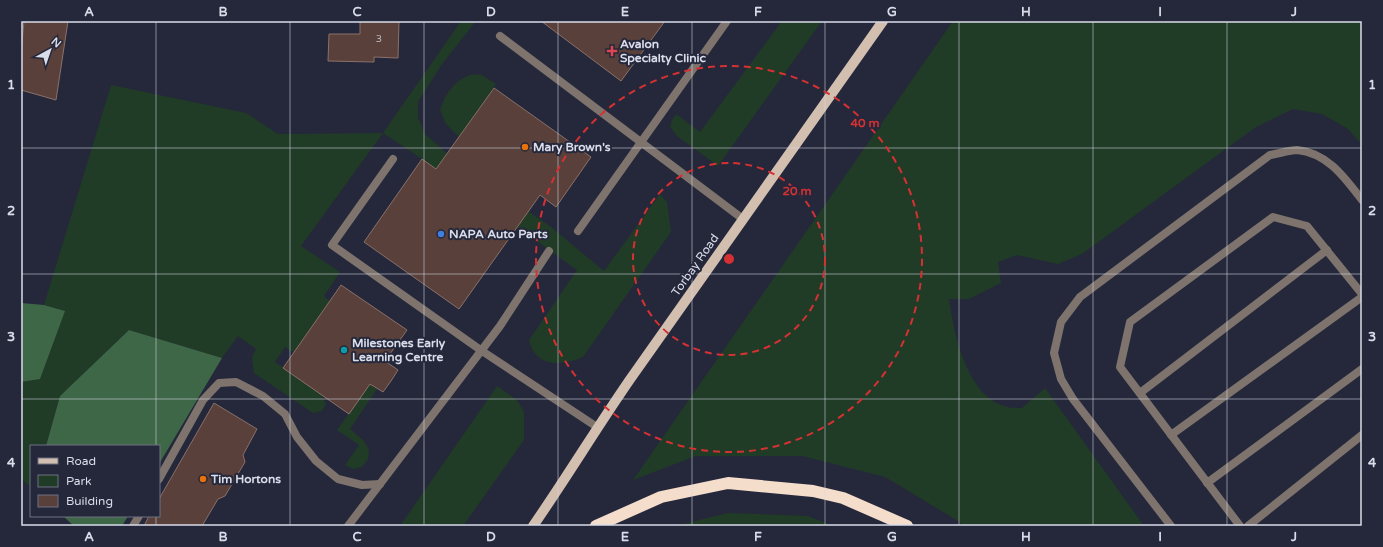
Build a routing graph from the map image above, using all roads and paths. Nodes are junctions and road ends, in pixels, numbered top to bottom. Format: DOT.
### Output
graph roads {
  1 [pos="727,21"];
  2 [pos="883,21"];
  3 [pos="500,36"];
  4 [pos="640,143"];
  5 [pos="393,159"];
  6 [pos="1362,200"];
  7 [pos="743,219"];
  8 [pos="578,231"];
  9 [pos="1327,250"];
  10 [pos="549,251"];
  11 [pos="1362,296"];
  12 [pos="482,351"];
  13 [pos="1362,369"];
  14 [pos="1140,393"];
  15 [pos="597,427"];
  16 [pos="1171,435"];
  17 [pos="1362,435"];
  18 [pos="160,477"];
  19 [pos="1207,483"];
  20 [pos="380,484"];
  21 [pos="138,517"];
  22 [pos="133,526"];
  23 [pos="348,526"];
  24 [pos="533,526"];
  25 [pos="596,526"];
  26 [pos="908,526"];
  27 [pos="1171,526"];
  28 [pos="1240,526"];
  29 [pos="1248,526"];
  1 -- 4 [label="lane"];
  2 -- 7 [label="main road, Torbay Road"];
  3 -- 4 [label="lane"];
  4 -- 7 [label="lane"];
  4 -- 8 [label="lane"];
  5 -- 12 [label="lane"];
  6 -- 27 [label="lane"];
  7 -- 15 [label="main road, Torbay Road"];
  9 -- 11 [label="lane"];
  9 -- 14 [label="lane"];
  9 -- 14 [label="lane"];
  10 -- 12 [label="lane"];
  11 -- 16 [label="lane"];
  12 -- 15 [label="lane"];
  12 -- 20 [label="lane"];
  13 -- 19 [label="lane"];
  14 -- 16 [label="lane"];
  15 -- 24 [label="main road, Torbay Road"];
  16 -- 19 [label="lane"];
  17 -- 29 [label="lane"];
  18 -- 20 [label="lane"];
  19 -- 28 [label="lane"];
  20 -- 23 [label="lane"];
  21 -- 22 [label="lane"];
  25 -- 26 [label="highway"];
}
